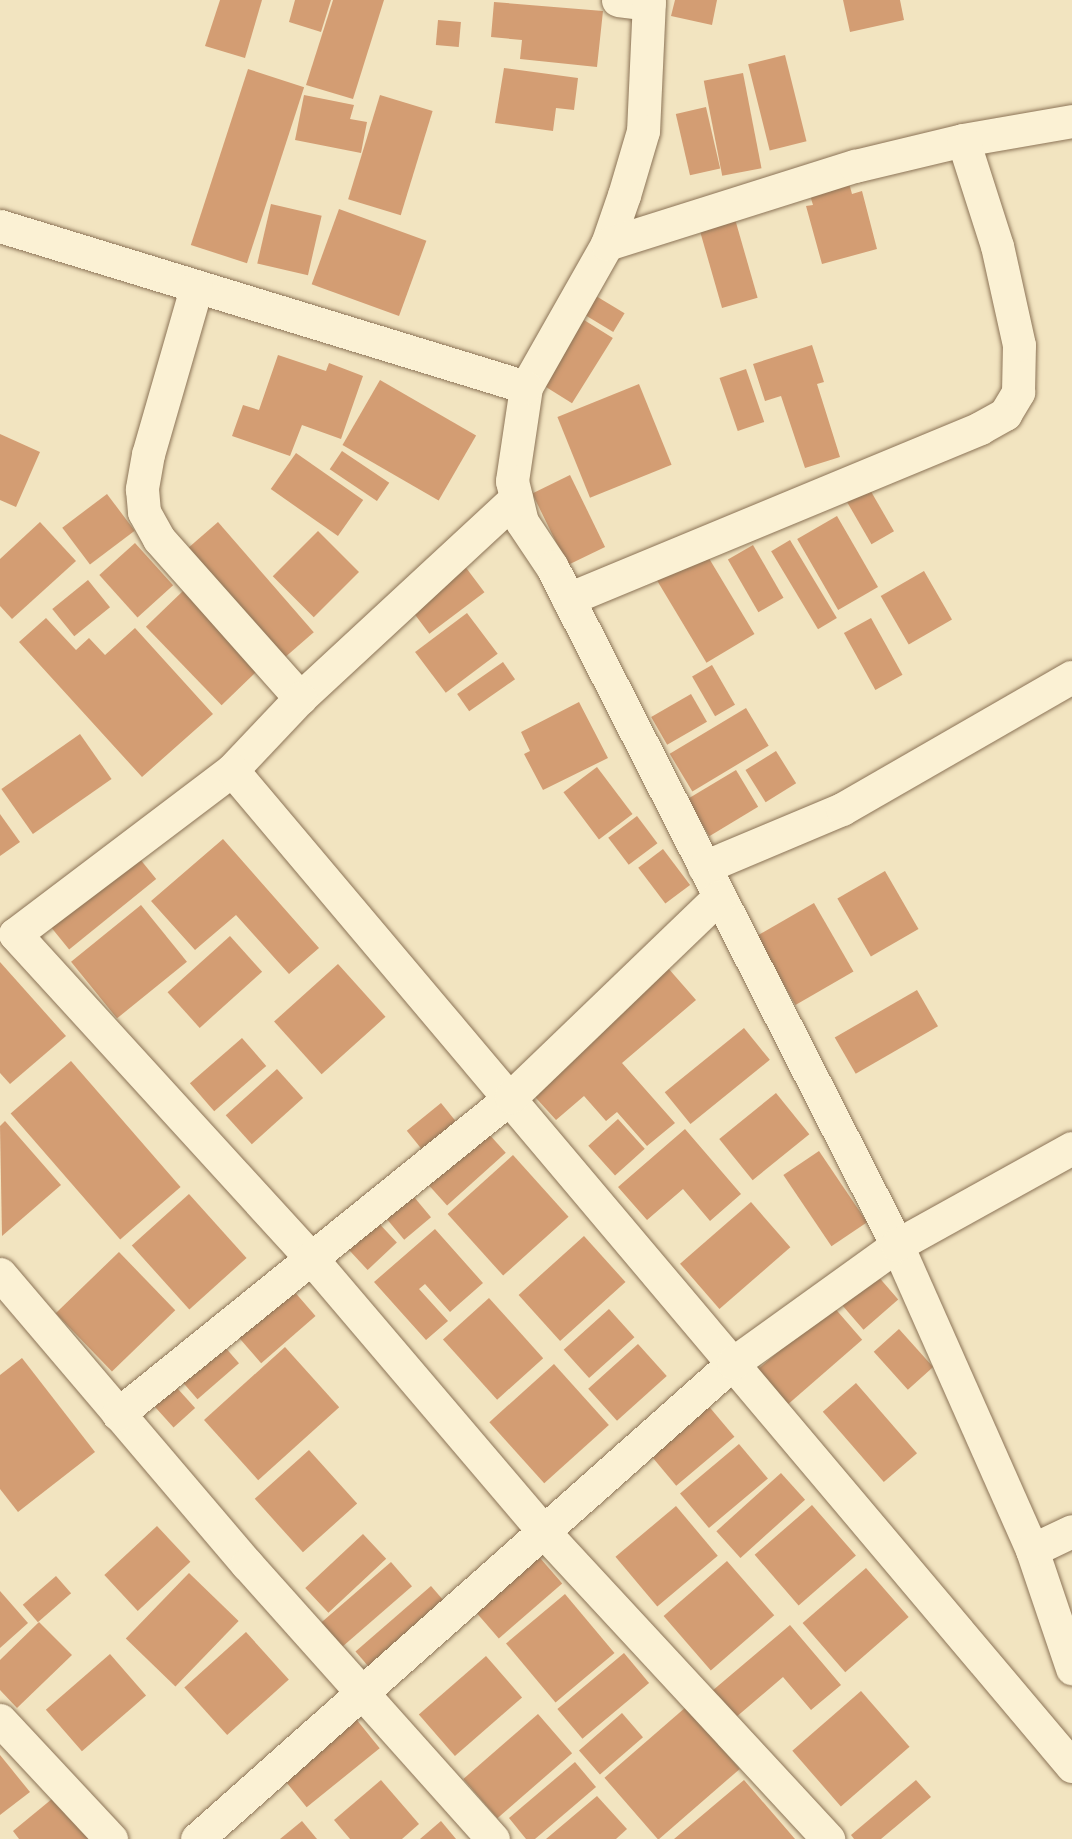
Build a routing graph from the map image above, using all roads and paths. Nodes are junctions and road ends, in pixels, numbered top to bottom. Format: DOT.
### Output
graph roads {
  1 [pos="639,1"];
  2 [pos="1072,121"];
  3 [pos="963,140"];
  4 [pos="0,226"];
  5 [pos="607,244"];
  6 [pos="196,288"];
  7 [pos="526,387"];
  8 [pos="516,498"];
  9 [pos="568,599"];
  10 [pos="1072,678"];
  11 [pos="300,698"];
  12 [pos="232,770"];
  13 [pos="704,867"];
  14 [pos="718,897"];
  15 [pos="7,923"];
  16 [pos="511,1097"];
  17 [pos="1072,1148"];
  18 [pos="897,1245"];
  19 [pos="311,1258"];
  20 [pos="0,1274"];
  21 [pos="733,1363"];
  22 [pos="118,1414"];
  23 [pos="543,1531"];
  24 [pos="1072,1531"];
  25 [pos="1032,1550"];
  26 [pos="1072,1668"];
  27 [pos="360,1690"];
  28 [pos="0,1720"];
  29 [pos="1072,1766"];
  30 [pos="111,1839"];
  31 [pos="197,1839"];
  32 [pos="493,1839"];
  33 [pos="828,1839"];
  1 -- 5 [label="street"];
  2 -- 3 [label="street"];
  3 -- 5 [label="street"];
  3 -- 9 [label="street"];
  4 -- 6 [label="street"];
  5 -- 7 [label="street"];
  6 -- 7 [label="street"];
  6 -- 11 [label="street"];
  7 -- 8 [label="street"];
  8 -- 9 [label="street"];
  8 -- 11 [label="street"];
  9 -- 13 [label="street"];
  10 -- 13 [label="street"];
  11 -- 12 [label="street"];
  12 -- 15 [label="street"];
  12 -- 16 [label="street"];
  13 -- 14 [label="street"];
  14 -- 16 [label="street"];
  14 -- 18 [label="street"];
  15 -- 19 [label="street"];
  16 -- 19 [label="street"];
  16 -- 21 [label="street"];
  17 -- 18 [label="street"];
  18 -- 21 [label="street"];
  18 -- 25 [label="street"];
  19 -- 22 [label="street"];
  19 -- 23 [label="street"];
  20 -- 22 [label="street"];
  21 -- 23 [label="street"];
  21 -- 29 [label="street"];
  22 -- 27 [label="street"];
  23 -- 27 [label="street"];
  23 -- 33 [label="street"];
  24 -- 25 [label="street"];
  25 -- 26 [label="street"];
  27 -- 31 [label="street"];
  27 -- 32 [label="street"];
  28 -- 30 [label="street"];
}
